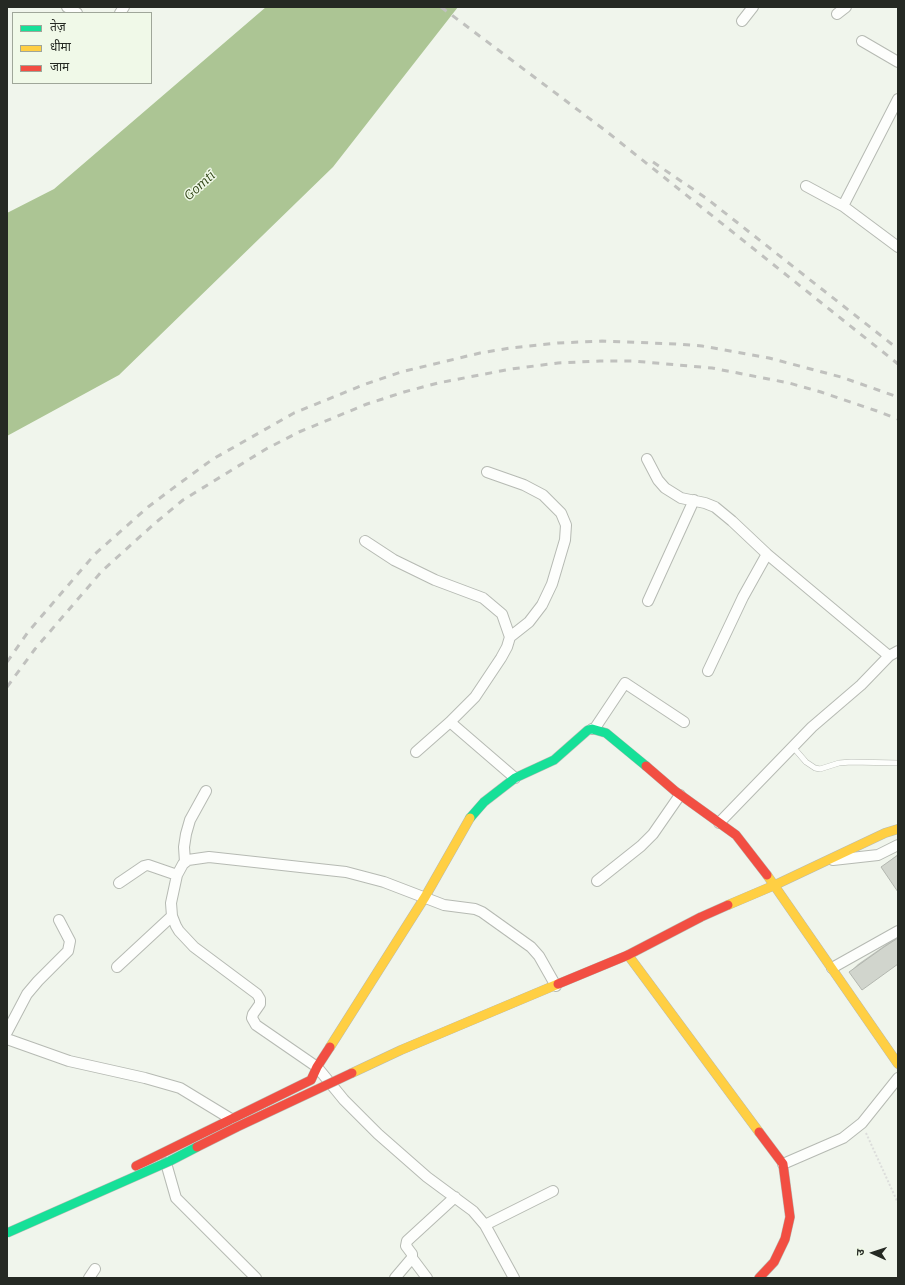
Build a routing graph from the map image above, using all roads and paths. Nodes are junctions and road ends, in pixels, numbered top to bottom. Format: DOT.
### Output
graph roads {
  1 [pos="753,7"];
  2 [pos="846,7"];
  3 [pos="838,14"];
  4 [pos="742,21"];
  5 [pos="862,41"];
  6 [pos="898,62"];
  7 [pos="898,99"];
  8 [pos="806,186"];
  9 [pos="843,206"];
  10 [pos="898,247"];
  11 [pos="647,459"];
  12 [pos="488,472"];
  13 [pos="694,500"];
  14 [pos="365,541"];
  15 [pos="767,554"];
  16 [pos="648,601"];
  17 [pos="510,637"];
  18 [pos="894,654"];
  19 [pos="708,671"];
  20 [pos="450,722"];
  21 [pos="684,722"];
  22 [pos="592,728"];
  23 [pos="793,747"];
  24 [pos="416,752"];
  25 [pos="898,763"];
  26 [pos="515,778"];
  27 [pos="206,791"];
  28 [pos="680,795"];
  29 [pos="720,823"];
  30 [pos="898,828"];
  31 [pos="898,845"];
  32 [pos="829,859"];
  33 [pos="185,862"];
  34 [pos="176,875"];
  35 [pos="597,881"];
  36 [pos="119,883"];
  37 [pos="775,885"];
  38 [pos="425,897"];
  39 [pos="172,916"];
  40 [pos="59,920"];
  41 [pos="898,931"];
  42 [pos="628,955"];
  43 [pos="117,967"];
  44 [pos="832,968"];
  45 [pos="556,986"];
  46 [pos="7,1032"];
  47 [pos="7,1039"];
  48 [pos="898,1064"];
  49 [pos="317,1067"];
  50 [pos="898,1078"];
  51 [pos="231,1120"];
  52 [pos="862,1123"];
  53 [pos="166,1163"];
  54 [pos="783,1164"];
  55 [pos="136,1166"];
  56 [pos="553,1191"];
  57 [pos="455,1197"];
  58 [pos="898,1203"];
  59 [pos="485,1225"];
  60 [pos="7,1233"];
  61 [pos="412,1258"];
  62 [pos="95,1269"];
  63 [pos="89,1278"];
  64 [pos="256,1278"];
  65 [pos="395,1278"];
  66 [pos="427,1278"];
  67 [pos="514,1278"];
  68 [pos="759,1278"];
  1 -- 4 [label="street"];
  2 -- 3 [label="street"];
  5 -- 6 [label="street"];
  7 -- 9 [label="street"];
  8 -- 9 [label="street"];
  9 -- 10 [label="street"];
  11 -- 13 [label="street"];
  12 -- 17 [label="street"];
  13 -- 15 [label="street"];
  13 -- 16 [label="street"];
  14 -- 17 [label="street"];
  15 -- 18 [label="street"];
  15 -- 19 [label="street"];
  17 -- 20 [label="street"];
  18 -- 23 [label="street"];
  20 -- 24 [label="street"];
  20 -- 26 [label="street"];
  21 -- 22 [label="street"];
  22 -- 26 [label="street"];
  22 -- 28 [label="street"];
  23 -- 25 [label="lane"];
  23 -- 29 [label="street"];
  26 -- 38 [label="street"];
  27 -- 33 [label="street"];
  28 -- 29 [label="street"];
  28 -- 35 [label="street"];
  29 -- 37 [label="street"];
  30 -- 32 [label="street"];
  31 -- 32 [label="street"];
  32 -- 37 [label="street"];
  33 -- 34 [label="street"];
  33 -- 38 [label="street"];
  34 -- 36 [label="street"];
  34 -- 39 [label="street"];
  37 -- 42 [label="street"];
  37 -- 44 [label="street"];
  38 -- 45 [label="street"];
  38 -- 49 [label="street"];
  39 -- 43 [label="street"];
  39 -- 49 [label="street"];
  40 -- 46 [label="street"];
  41 -- 44 [label="street"];
  42 -- 45 [label="street"];
  42 -- 54 [label="street"];
  44 -- 48 [label="street"];
  45 -- 53 [label="street, bridge"];
  47 -- 51 [label="street"];
  49 -- 51 [label="street"];
  49 -- 57 [label="street"];
  50 -- 52 [label="street"];
  51 -- 55 [label="street"];
  52 -- 54 [label="street"];
  52 -- 58 [label="path"];
  53 -- 60 [label="street, bridge"];
  53 -- 64 [label="street"];
  54 -- 68 [label="street"];
  56 -- 59 [label="street"];
  57 -- 59 [label="street"];
  57 -- 61 [label="street"];
  59 -- 67 [label="street"];
  61 -- 65 [label="street"];
  61 -- 66 [label="street"];
  62 -- 63 [label="street"];
}
